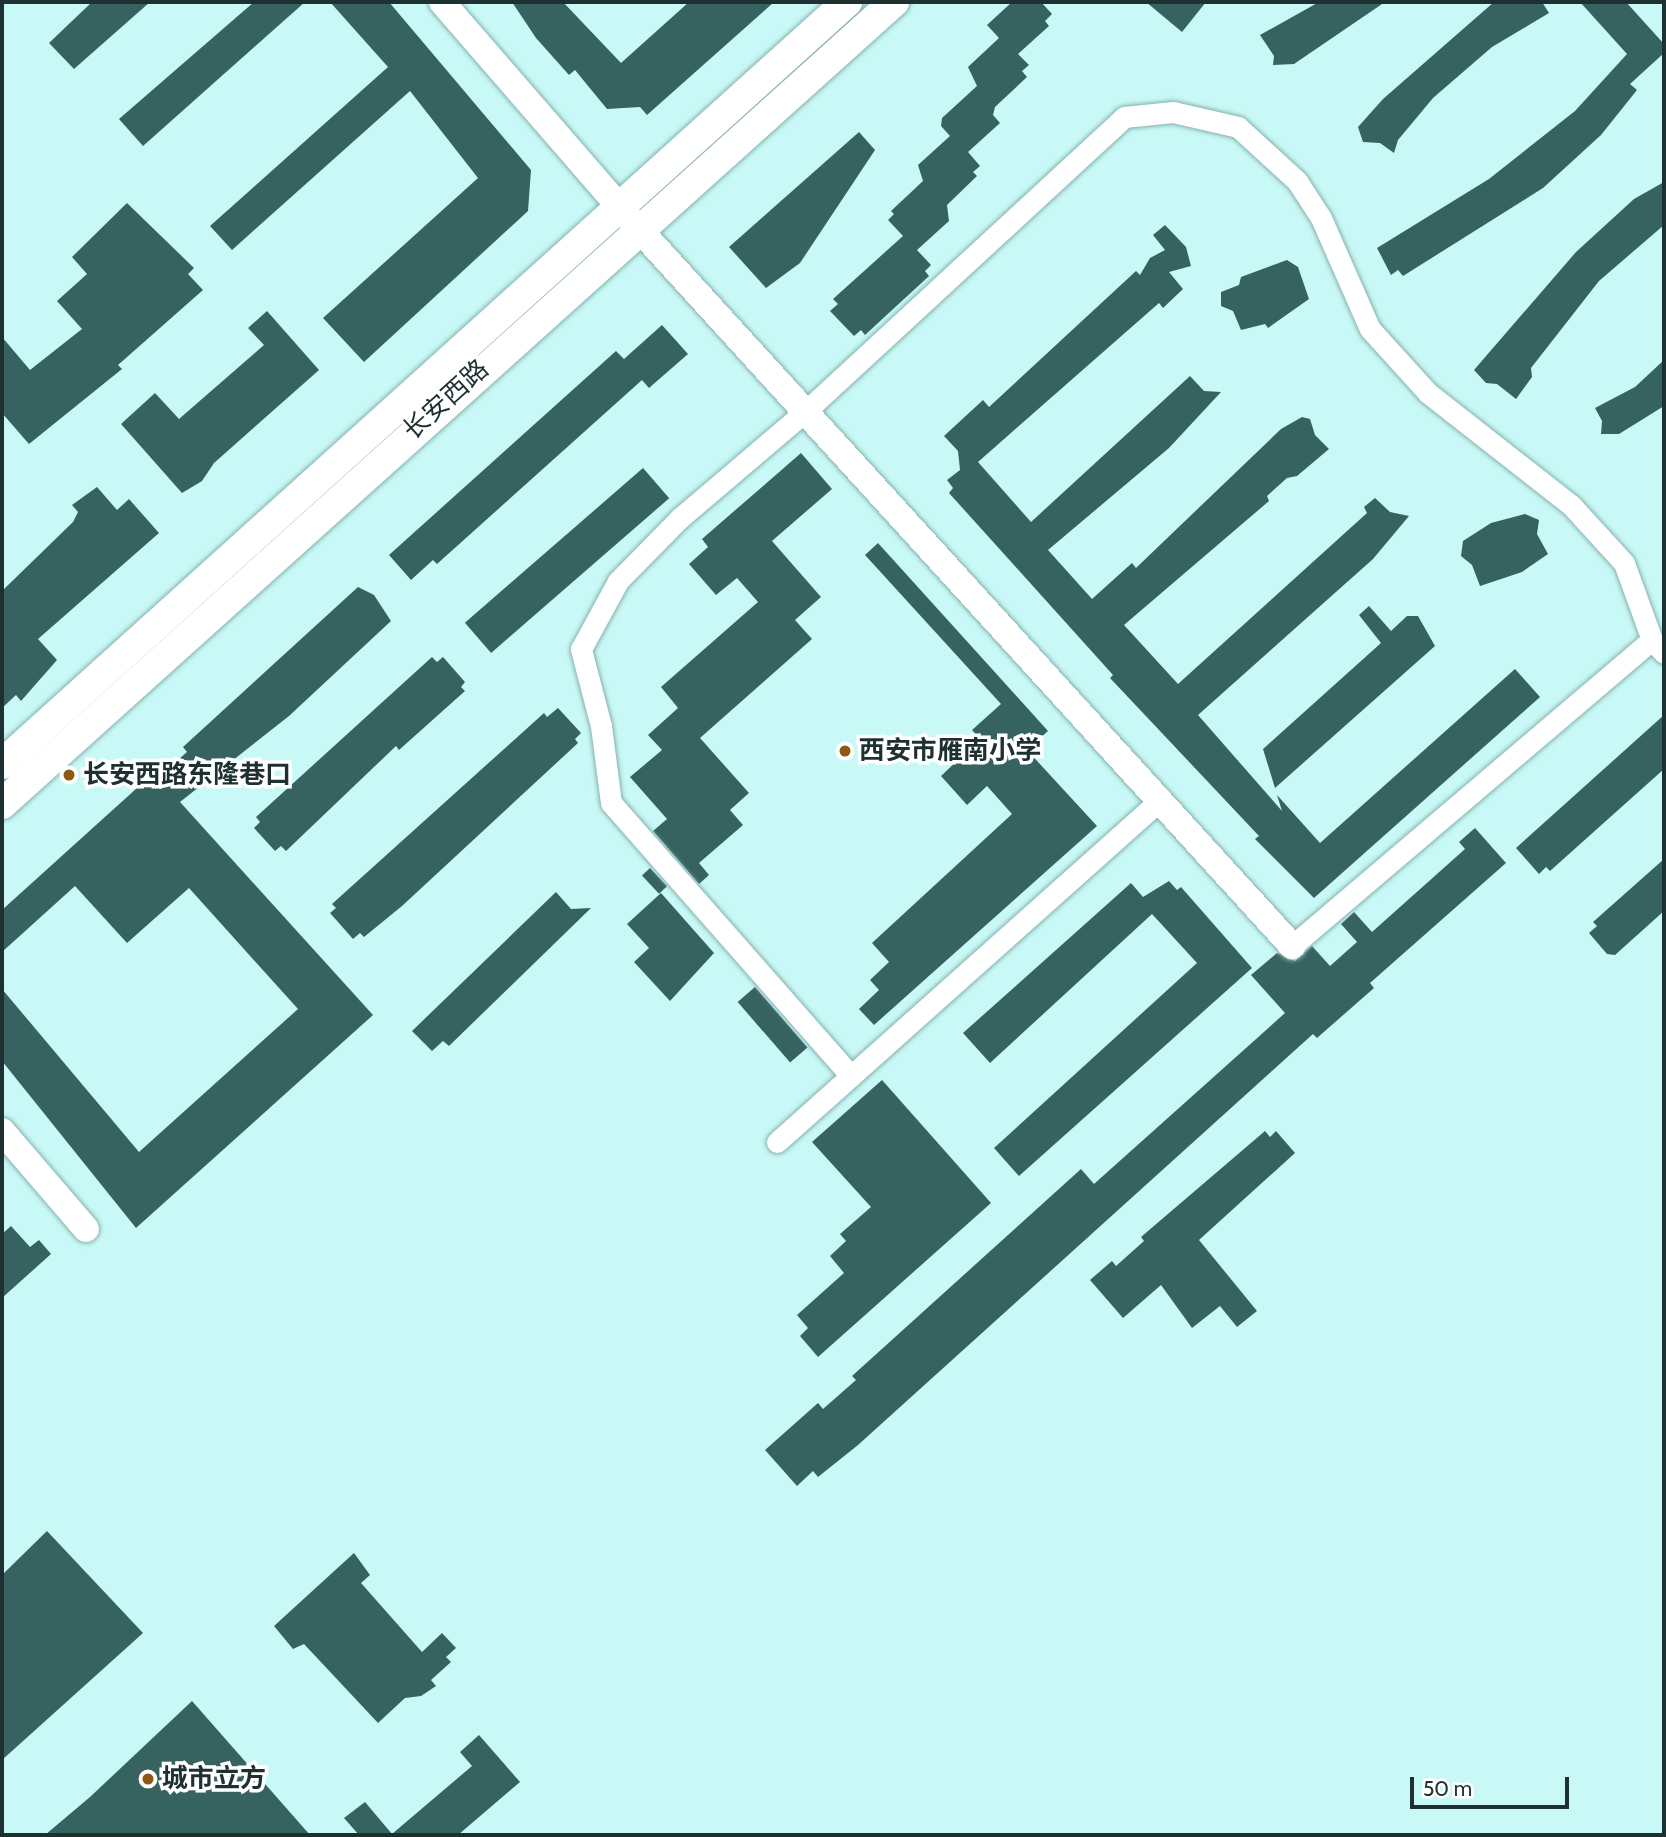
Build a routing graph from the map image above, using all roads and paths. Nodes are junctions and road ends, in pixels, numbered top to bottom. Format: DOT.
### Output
graph roads {
  1 [pos="442,2"];
  2 [pos="847,2"];
  3 [pos="894,2"];
  4 [pos="620,203"];
  5 [pos="637,227"];
  6 [pos="808,410"];
  7 [pos="1658,646"];
  8 [pos="2,764"];
  9 [pos="1160,800"];
  10 [pos="2,804"];
  11 [pos="1292,946"];
  12 [pos="851,1076"];
  13 [pos="2,1131"];
  14 [pos="777,1142"];
  15 [pos="86,1229"];
  1 -- 4 [label="street"];
  2 -- 4 [label="main road, 长安西路"];
  3 -- 5 [label="main road, 长安西路"];
  4 -- 5 [label="street"];
  4 -- 8 [label="main road, 长安西路"];
  5 -- 6 [label="street"];
  5 -- 10 [label="main road, 长安西路"];
  6 -- 7 [label="street"];
  6 -- 9 [label="street"];
  6 -- 12 [label="street"];
  7 -- 11 [label="street"];
  9 -- 11 [label="street"];
  9 -- 12 [label="street"];
  12 -- 14 [label="street"];
  13 -- 15 [label="street"];
}
